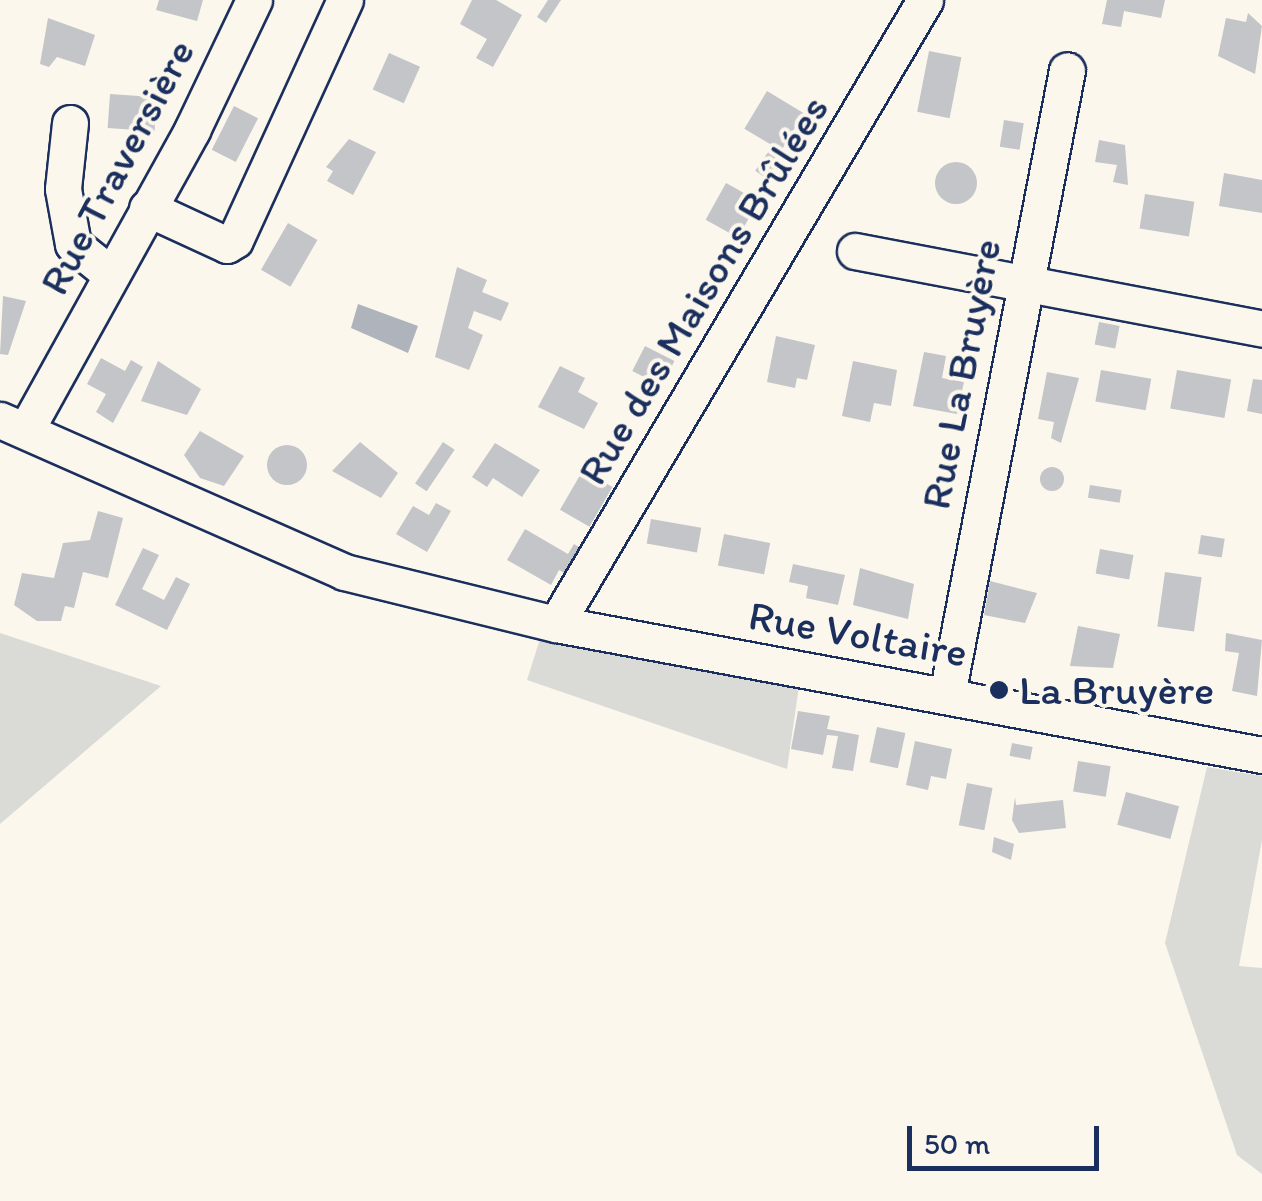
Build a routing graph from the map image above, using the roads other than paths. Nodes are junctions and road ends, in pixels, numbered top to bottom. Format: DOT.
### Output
graph roads {
  1 [pos="254,0"];
  2 [pos="345,0"];
  3 [pos="925,0"];
  4 [pos="1067,70"];
  5 [pos="70,123"];
  6 [pos="147,208"];
  7 [pos="856,251"];
  8 [pos="110,274"];
  9 [pos="1022,285"];
  10 [pos="1262,329"];
  11 [pos="14,424"];
  12 [pos="556,624"];
  13 [pos="947,696"];
  14 [pos="1262,755"];
  1 -- 6 [label="street, Rue Traversière"];
  2 -- 6 [label="street"];
  3 -- 12 [label="street, Rue des Maisons Brûlées"];
  4 -- 9 [label="street, Rue La Bruyère"];
  5 -- 8 [label="street"];
  6 -- 8 [label="street, Rue Traversière"];
  7 -- 9 [label="street"];
  8 -- 11 [label="street, Rue Traversière"];
  9 -- 10 [label="street"];
  9 -- 13 [label="street, Rue La Bruyère"];
  11 -- 12 [label="street, Rue Voltaire"];
  12 -- 13 [label="street, Rue Voltaire"];
  13 -- 14 [label="street, Rue Voltaire"];
}
